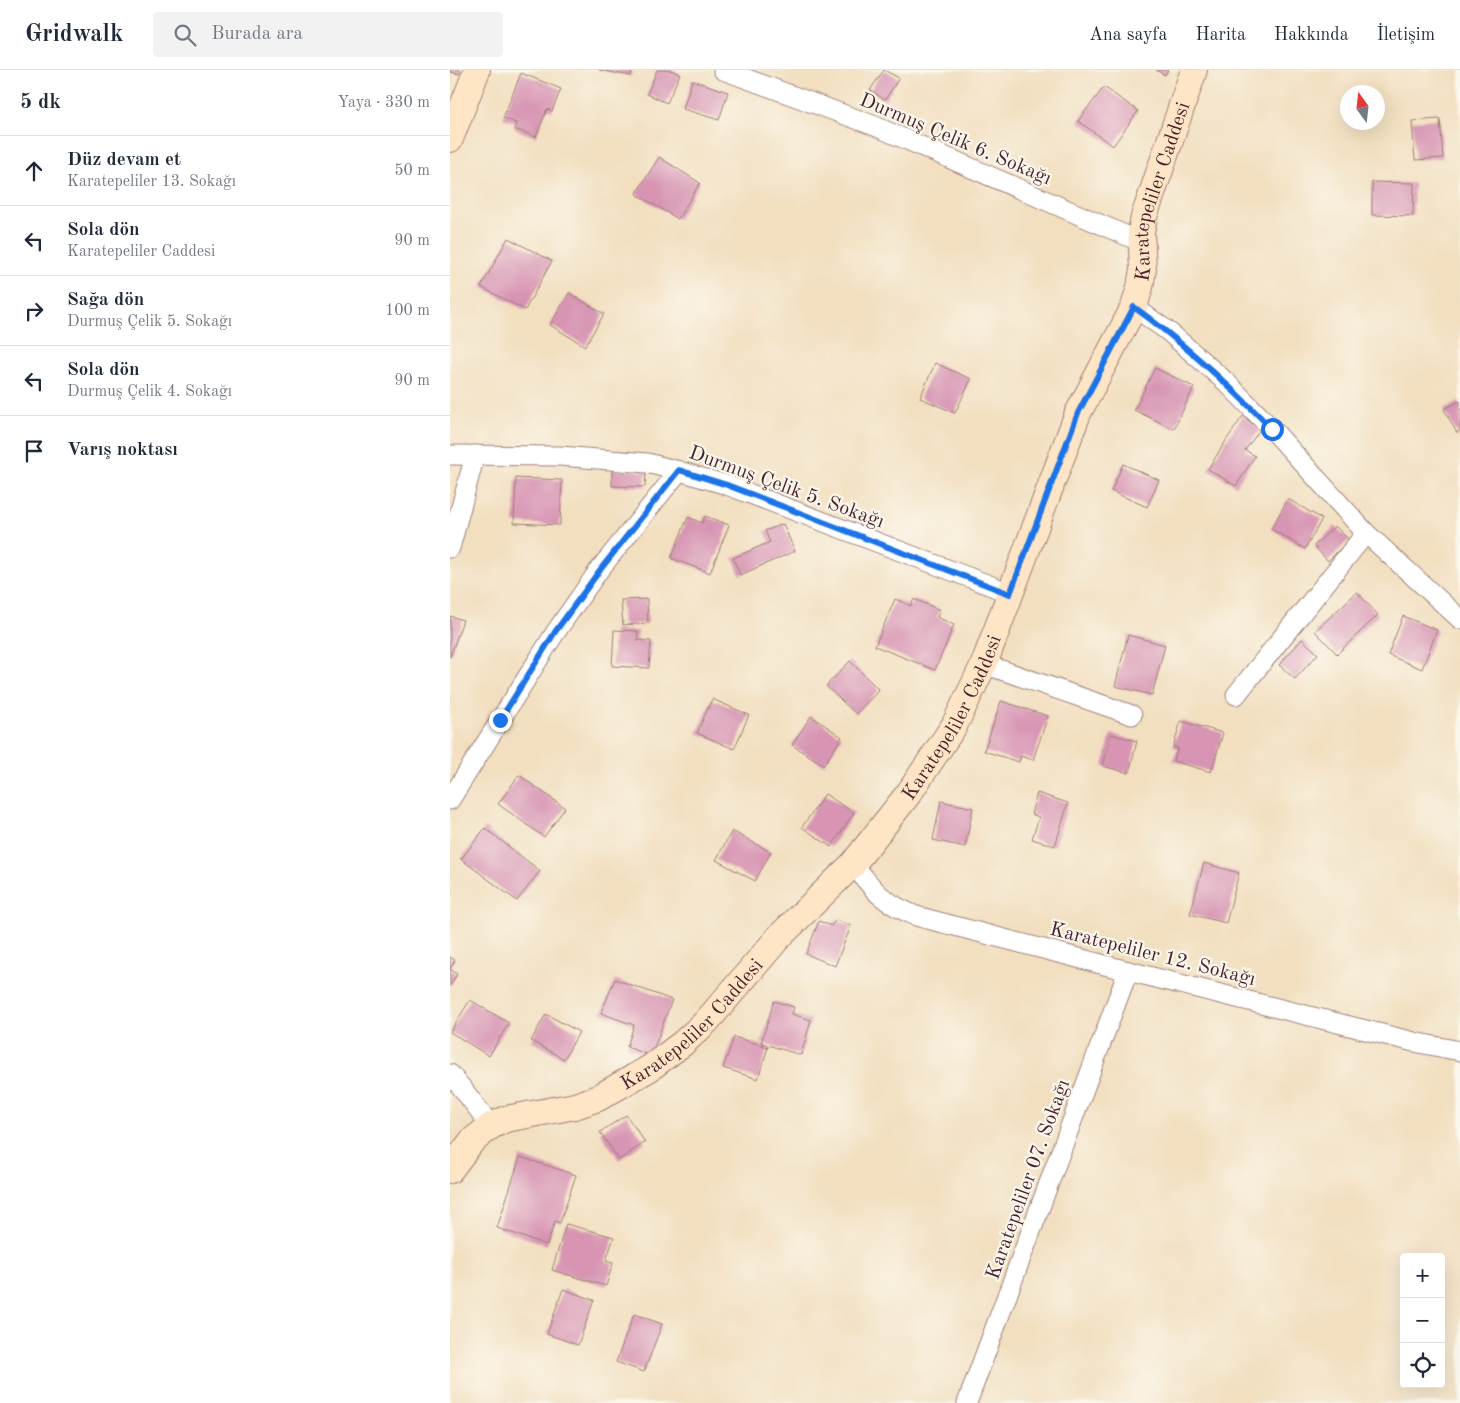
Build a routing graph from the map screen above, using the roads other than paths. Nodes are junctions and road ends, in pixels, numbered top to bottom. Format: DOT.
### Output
graph roads {
  1 [pos="477,70"];
  2 [pos="723,70"];
  3 [pos="1194,70"];
  4 [pos="450,139"];
  5 [pos="1142,242"];
  6 [pos="1134,307"];
  7 [pos="450,455"];
  8 [pos="475,455"];
  9 [pos="679,470"];
  10 [pos="1366,534"];
  11 [pos="450,548"];
  12 [pos="1010,594"];
  13 [pos="1460,619"];
  14 [pos="984,664"];
  15 [pos="1236,695"];
  16 [pos="1132,715"];
  17 [pos="450,800"];
  18 [pos="853,864"];
  19 [pos="1128,971"];
  20 [pos="1460,1051"];
  21 [pos="450,1074"];
  22 [pos="492,1126"];
  23 [pos="450,1170"];
  24 [pos="967,1403"];
  1 -- 4 [label="street"];
  2 -- 5 [label="street, Durmuş Çelik 6. Sokağı"];
  3 -- 5 [label="street, Karatepeliler Caddesi"];
  5 -- 6 [label="street, Karatepeliler Caddesi"];
  6 -- 10 [label="street"];
  6 -- 12 [label="street, Karatepeliler Caddesi"];
  7 -- 8 [label="street, Durmuş Çelik 5. Sokağı"];
  8 -- 9 [label="street, Durmuş Çelik 5. Sokağı"];
  8 -- 11 [label="street"];
  9 -- 12 [label="street, Durmuş Çelik 5. Sokağı"];
  9 -- 17 [label="street"];
  10 -- 13 [label="street"];
  10 -- 15 [label="street"];
  12 -- 14 [label="street, Karatepeliler Caddesi"];
  14 -- 16 [label="street"];
  14 -- 18 [label="street, Karatepeliler Caddesi"];
  18 -- 19 [label="street, Karatepeliler 12. Sokağı"];
  18 -- 22 [label="street, Karatepeliler Caddesi"];
  19 -- 20 [label="street, Karatepeliler 12. Sokağı"];
  19 -- 24 [label="street, Karatepeliler 07. Sokağı"];
  21 -- 22 [label="street"];
  22 -- 23 [label="street, Karatepeliler Caddesi"];
}
